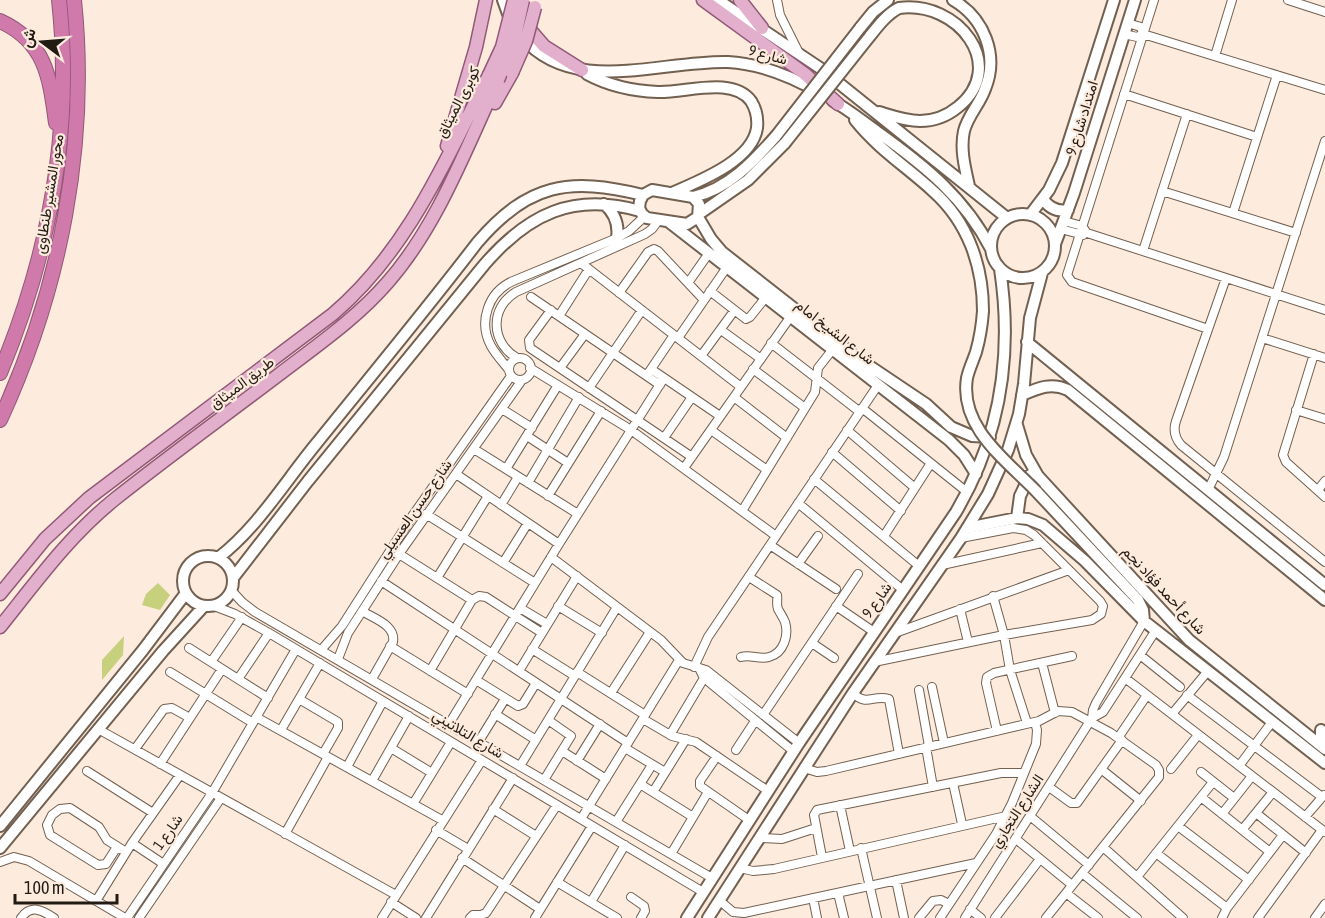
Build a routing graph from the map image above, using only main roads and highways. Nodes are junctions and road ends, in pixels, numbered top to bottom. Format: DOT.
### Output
graph roads {
  1 [pos="59,0"];
  2 [pos="74,0"];
  3 [pos="486,0"];
  4 [pos="503,0"];
  5 [pos="513,0"];
  6 [pos="523,0"];
  7 [pos="703,0"];
  8 [pos="718,0"];
  9 [pos="740,0"];
  10 [pos="888,0"];
  11 [pos="953,0"];
  12 [pos="1114,0"];
  13 [pos="1135,0"];
  14 [pos="537,2"];
  15 [pos="5,23"];
  16 [pos="762,28"];
  17 [pos="582,70"];
  18 [pos="493,77"];
  19 [pos="843,107"];
  20 [pos="874,111"];
  21 [pos="471,138"];
  22 [pos="780,140"];
  23 [pos="59,153"];
  24 [pos="440,172"];
  25 [pos="969,186"];
  26 [pos="672,193"];
  27 [pos="643,195"];
  28 [pos="693,197"];
  29 [pos="1043,199"];
  30 [pos="604,204"];
  31 [pos="418,213"];
  32 [pos="642,214"];
  33 [pos="1030,215"];
  34 [pos="699,216"];
  35 [pos="1008,218"];
  36 [pos="1065,220"];
  37 [pos="663,221"];
  38 [pos="617,238"];
  39 [pos="1055,244"];
  40 [pos="992,249"];
  41 [pos="1000,269"];
  42 [pos="1041,273"];
  43 [pos="1027,342"];
  44 [pos="0,373"];
  45 [pos="1022,395"];
  46 [pos="926,404"];
  47 [pos="914,412"];
  48 [pos="1103,412"];
  49 [pos="0,420"];
  50 [pos="1016,423"];
  51 [pos="990,437"];
  52 [pos="1034,470"];
  53 [pos="976,474"];
  54 [pos="1017,518"];
  55 [pos="967,528"];
  56 [pos="218,558"];
  57 [pos="233,578"];
  58 [pos="1322,581"];
  59 [pos="186,593"];
  60 [pos="0,594"];
  61 [pos="1325,600"];
  62 [pos="209,606"];
  63 [pos="6,612"];
  64 [pos="1144,621"];
  65 [pos="0,627"];
  66 [pos="1322,730"];
  67 [pos="1323,747"];
  68 [pos="1325,763"];
  69 [pos="0,826"];
  70 [pos="0,848"];
  71 [pos="687,918"];
  72 [pos="708,918"];
  1 -- 23 [label="highway, محور المشير طنطاوى"];
  2 -- 49 [label="highway, محور المشير طنطاوى"];
  3 -- 24 [label="main road"];
  4 -- 17 [label="main road, شارع 9"];
  5 -- 17 [label="main road"];
  5 -- 18 [label="main road, كوبرى الميثاق, bridge"];
  6 -- 18 [label="main road, كوبرى الميثاق, bridge"];
  7 -- 19 [label="main road"];
  8 -- 16 [label="main road, شارع 9"];
  9 -- 16 [label="main road"];
  10 -- 22 [label="main road, bridge"];
  11 -- 25 [label="main road"];
  12 -- 29 [label="main road, امتداد شارع 9"];
  13 -- 36 [label="main road, امتداد شارع 9"];
  14 -- 21 [label="main road, bridge"];
  15 -- 23 [label="highway"];
  16 -- 20 [label="main road, شارع 9"];
  17 -- 19 [label="main road, شارع 9"];
  17 -- 26 [label="main road"];
  18 -- 21 [label="main road, كوبرى الميثاق"];
  18 -- 24 [label="main road, كوبرى الميثاق"];
  19 -- 40 [label="main road, شارع 9"];
  19 -- 64 [label="main road, bridge"];
  20 -- 22 [label="main road, bridge"];
  20 -- 25 [label="main road, شارع 9"];
  21 -- 63 [label="main road, طريق الميثاق"];
  22 -- 28 [label="main road"];
  22 -- 34 [label="main road"];
  23 -- 44 [label="highway, محور المشير طنطاوى"];
  24 -- 31 [label="main road, كوبرى الميثاق"];
  25 -- 35 [label="main road, شارع 9"];
  26 -- 27 [label="main road"];
  26 -- 28 [label="main road"];
  27 -- 32 [label="main road"];
  27 -- 56 [label="main road"];
  28 -- 34 [label="main road, شارع الشيخ امام"];
  29 -- 33 [label="main road, امتداد شارع 9"];
  29 -- 36 [label="main road"];
  30 -- 32 [label="main road"];
  30 -- 38 [label="main road"];
  30 -- 57 [label="main road"];
  31 -- 60 [label="main road, طريق الميثاق"];
  32 -- 37 [label="main road"];
  33 -- 35 [label="main road"];
  33 -- 39 [label="main road"];
  34 -- 37 [label="main road"];
  34 -- 46 [label="main road, شارع الشيخ امام"];
  35 -- 40 [label="main road"];
  36 -- 39 [label="main road, امتداد شارع 9"];
  37 -- 47 [label="main road, شارع الشيخ امام"];
  39 -- 42 [label="main road"];
  40 -- 41 [label="main road"];
  41 -- 42 [label="main road"];
  41 -- 51 [label="main road, شارع 9"];
  42 -- 43 [label="main road"];
  43 -- 45 [label="main road"];
  43 -- 48 [label="main road"];
  45 -- 48 [label="main road"];
  45 -- 50 [label="main road"];
  46 -- 47 [label="main road"];
  46 -- 51 [label="main road, شارع الشيخ امام"];
  47 -- 53 [label="main road, شارع الشيخ امام"];
  48 -- 58 [label="main road"];
  48 -- 61 [label="main road"];
  50 -- 52 [label="main road, شارع أحمد فؤاد نجم"];
  50 -- 55 [label="main road"];
  51 -- 53 [label="main road, شارع 9"];
  52 -- 54 [label="main road"];
  52 -- 67 [label="main road, شارع أحمد فؤاد نجم"];
  53 -- 71 [label="main road, شارع 9"];
  54 -- 55 [label="main road, شارع أحمد فؤاد نجم"];
  54 -- 64 [label="main road, شارع أحمد فؤاد نجم"];
  55 -- 72 [label="main road"];
  56 -- 57 [label="main road"];
  56 -- 59 [label="main road"];
  57 -- 62 [label="main road"];
  59 -- 62 [label="main road"];
  59 -- 69 [label="main road"];
  62 -- 70 [label="main road"];
  63 -- 65 [label="main road, طريق الميثاق"];
  64 -- 68 [label="main road, شارع أحمد فؤاد نجم"];
  66 -- 67 [label="main road"];
}
